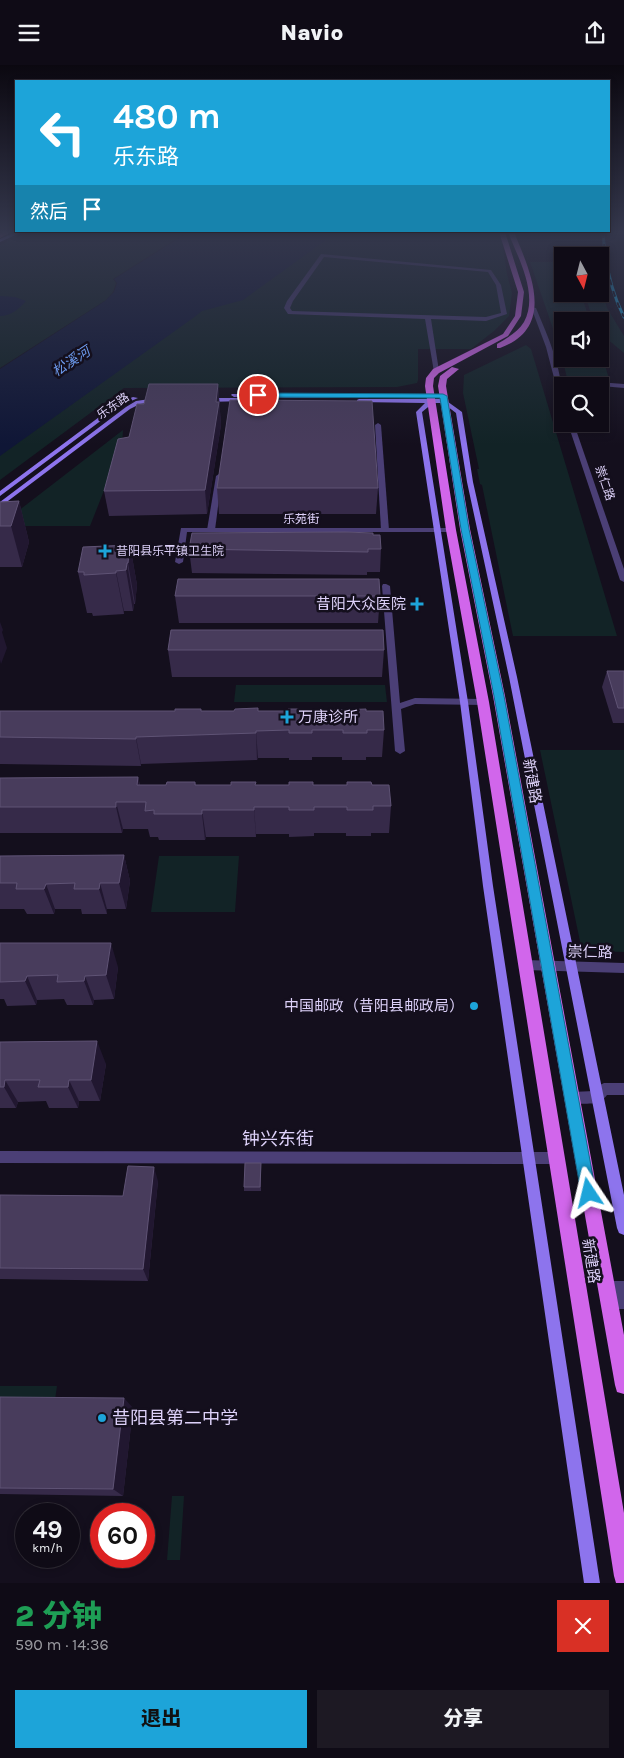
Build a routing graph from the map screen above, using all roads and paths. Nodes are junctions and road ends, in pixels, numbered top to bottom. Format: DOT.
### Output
graph roads {
  1 [pos="290,303"];
  2 [pos="503,303"];
  3 [pos="520,303"];
  4 [pos="533,303"];
  5 [pos="533,308"];
  6 [pos="428,318"];
  7 [pos="436,371"];
  8 [pos="556,377"];
  9 [pos="609,385"];
  10 [pos="624,386"];
  11 [pos="437,398"];
  12 [pos="378,425"];
  13 [pos="574,432"];
  14 [pos="221,464"];
  15 [pos="0,494"];
  16 [pos="0,505"];
  17 [pos="211,530"];
  18 [pos="385,530"];
  19 [pos="445,530"];
  20 [pos="179,562"];
  21 [pos="624,580"];
  22 [pos="386,586"];
  23 [pos="464,701"];
  24 [pos="483,702"];
  25 [pos="397,707"];
  26 [pos="400,751"];
  27 [pos="525,965"];
  28 [pos="548,966"];
  29 [pos="571,967"];
  30 [pos="624,968"];
  31 [pos="624,1089"];
  32 [pos="597,1097"];
  33 [pos="572,1098"];
  34 [pos="0,1157"];
  35 [pos="529,1158"];
  36 [pos="556,1158"];
  37 [pos="624,1228"];
  38 [pos="624,1288"];
  39 [pos="608,1295"];
  40 [pos="624,1302"];
  41 [pos="624,1385"];
  42 [pos="624,1576"];
  43 [pos="592,1583"];
  1 -- 6 [label="street"];
  2 -- 6 [label="street"];
  3 -- 7 [label="main road"];
  4 -- 5 [label="main road"];
  5 -- 8 [label="street"];
  5 -- 11 [label="main road, 新建路"];
  6 -- 7 [label="street"];
  7 -- 11 [label="main road, 新建路"];
  9 -- 10 [label="street"];
  11 -- 11 [label="main road"];
  11 -- 19 [label="main road, 新建路"];
  11 -- 28 [label="main road, 新建路"];
  11 -- 29 [label="main road"];
  12 -- 18 [label="street"];
  13 -- 21 [label="street, 崇仁路"];
  14 -- 17 [label="street"];
  15 -- 16 [label="main road, 乐东路"];
  17 -- 18 [label="street, 乐苑街"];
  17 -- 20 [label="street, 乐苑街"];
  18 -- 19 [label="street, 乐苑街"];
  19 -- 23 [label="main road"];
  19 -- 24 [label="main road, 新建路"];
  22 -- 25 [label="street"];
  23 -- 24 [label="street"];
  23 -- 25 [label="street"];
  23 -- 35 [label="main road"];
  24 -- 27 [label="main road, 新建路"];
  25 -- 26 [label="street"];
  27 -- 28 [label="street, 崇仁路"];
  27 -- 36 [label="main road, 新建路"];
  28 -- 29 [label="street, 崇仁路"];
  28 -- 33 [label="main road, 新建路"];
  29 -- 30 [label="street, 崇仁路"];
  29 -- 32 [label="main road"];
  31 -- 32 [label="street"];
  32 -- 33 [label="street"];
  32 -- 37 [label="main road"];
  33 -- 39 [label="main road, 新建路"];
  34 -- 35 [label="street, 钟兴东街"];
  35 -- 36 [label="street, 钟兴东街"];
  35 -- 43 [label="main road"];
  36 -- 42 [label="main road, 新建路"];
  38 -- 39 [label="street"];
  39 -- 40 [label="street"];
  39 -- 41 [label="main road, 新建路"];
}
